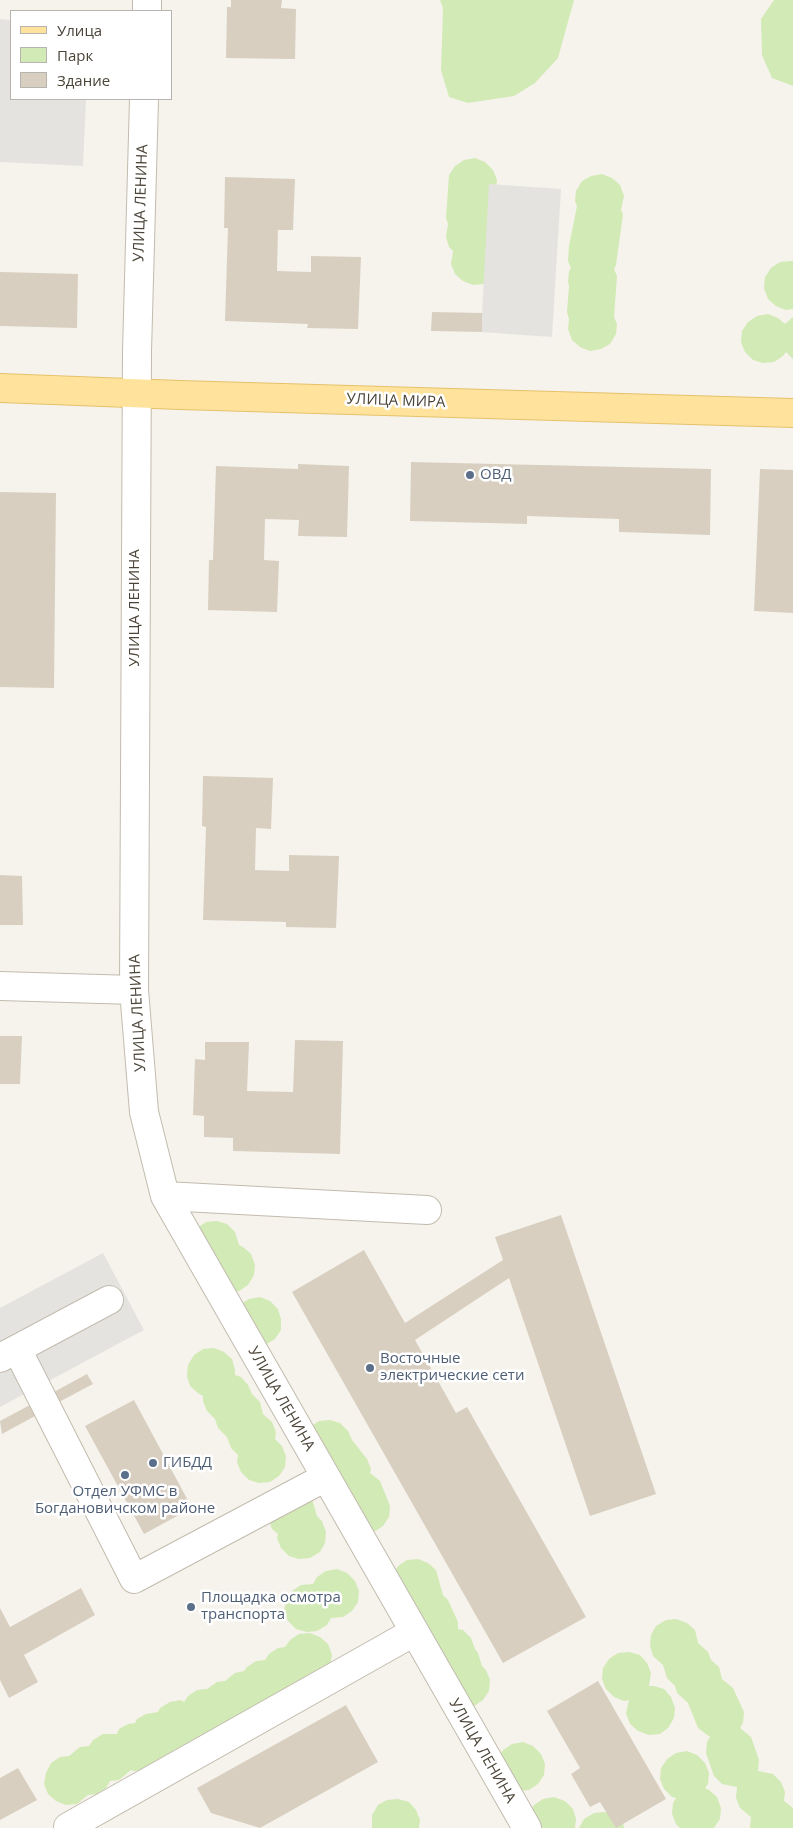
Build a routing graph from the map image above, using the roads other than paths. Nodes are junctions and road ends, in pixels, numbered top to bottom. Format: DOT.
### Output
graph roads {
  1 [pos="144,100"];
  2 [pos="0,388"];
  3 [pos="138,393"];
  4 [pos="793,413"];
  5 [pos="0,986"];
  6 [pos="134,990"];
  7 [pos="165,1196"];
  8 [pos="427,1210"];
  9 [pos="109,1300"];
  10 [pos="8,1354"];
  11 [pos="326,1477"];
  12 [pos="414,1632"];
  13 [pos="68,1828"];
  14 [pos="527,1828"];
  1 -- 3 [label="street, УЛИЦА ЛЕНИНА"];
  2 -- 3 [label="main road, УЛИЦА МИРА"];
  3 -- 4 [label="main road, УЛИЦА МИРА"];
  3 -- 6 [label="street, УЛИЦА ЛЕНИНА"];
  5 -- 6 [label="street"];
  6 -- 7 [label="street, УЛИЦА ЛЕНИНА"];
  7 -- 8 [label="street"];
  7 -- 11 [label="street, УЛИЦА ЛЕНИНА"];
  9 -- 10 [label="street"];
  10 -- 11 [label="street"];
  11 -- 12 [label="street, УЛИЦА ЛЕНИНА"];
  12 -- 13 [label="street"];
  12 -- 14 [label="street, УЛИЦА ЛЕНИНА"];
}
